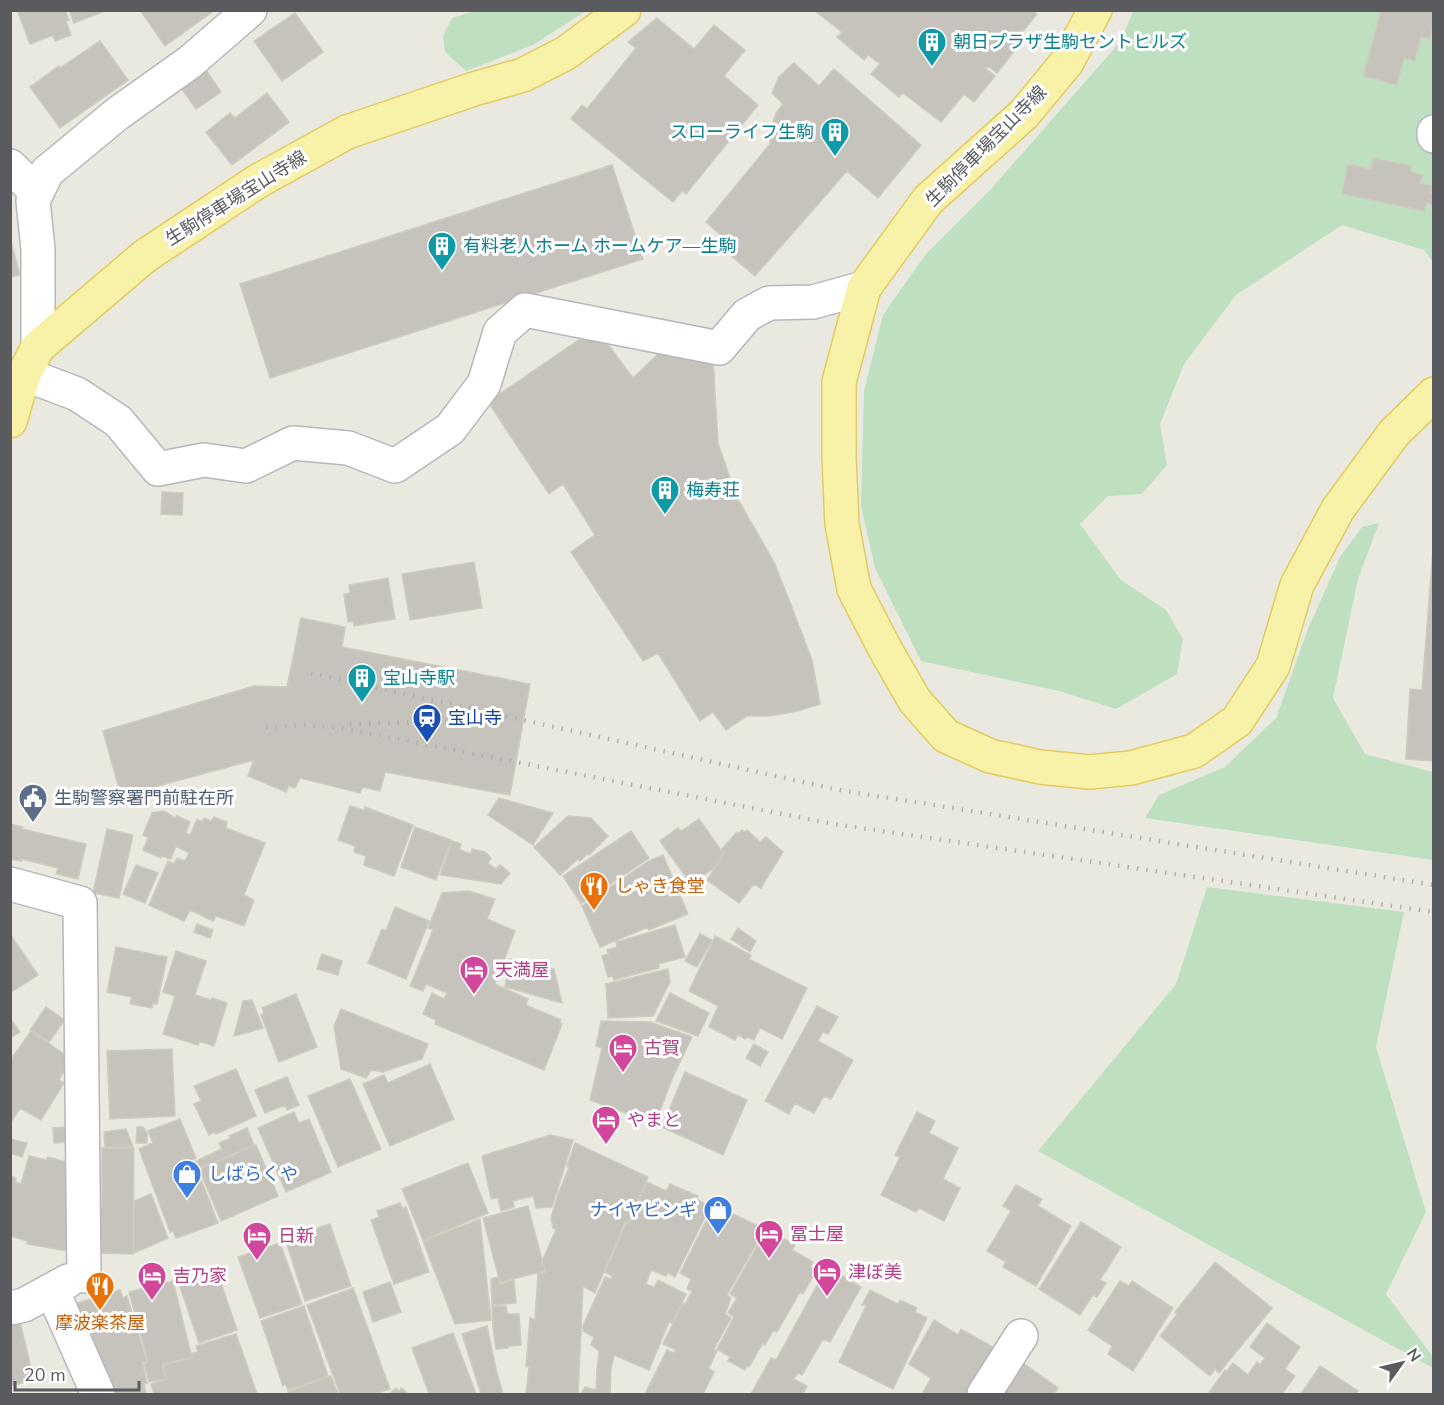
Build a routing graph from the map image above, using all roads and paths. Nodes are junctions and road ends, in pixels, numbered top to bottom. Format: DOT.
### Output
graph roads {
  1 [pos="250,10"];
  2 [pos="624,10"];
  3 [pos="1095,10"];
  4 [pos="10,166"];
  5 [pos="37,193"];
  6 [pos="864,288"];
  7 [pos="31,360"];
  8 [pos="1434,394"];
  9 [pos="10,421"];
  10 [pos="10,884"];
  11 [pos="68,1282"];
  12 [pos="10,1308"];
  13 [pos="1021,1336"];
  14 [pos="98,1395"];
  15 [pos="984,1395"];
  1 -- 5 [label="street"];
  2 -- 7 [label="main road, 生駒停車場宝山寺線"];
  3 -- 6 [label="main road, 生駒停車場宝山寺線"];
  4 -- 5 [label="street"];
  5 -- 7 [label="street"];
  6 -- 7 [label="street"];
  6 -- 8 [label="main road, 生駒停車場宝山寺線"];
  7 -- 9 [label="main road"];
  10 -- 11 [label="street"];
  11 -- 12 [label="street"];
  11 -- 14 [label="street"];
  13 -- 15 [label="street"];
}
